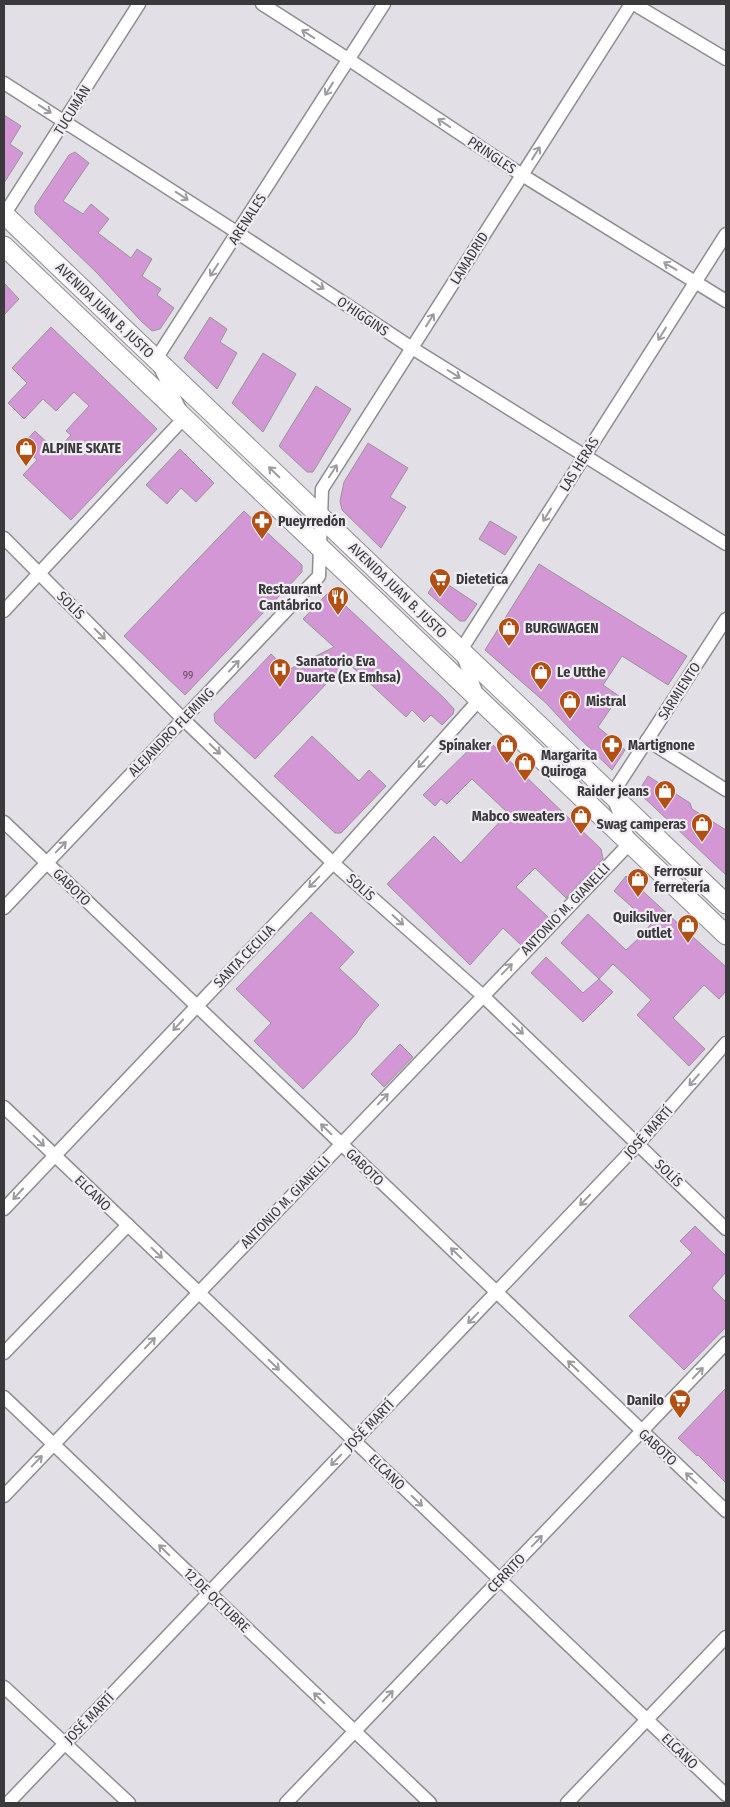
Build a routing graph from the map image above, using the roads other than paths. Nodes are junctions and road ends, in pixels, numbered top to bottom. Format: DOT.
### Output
graph roads {
  1 [pos="139,4"];
  2 [pos="262,4"];
  3 [pos="384,4"];
  4 [pos="632,4"];
  5 [pos="348,59"];
  6 [pos="726,59"];
  7 [pos="4,83"];
  8 [pos="65,122"];
  9 [pos="522,175"];
  10 [pos="4,214"];
  11 [pos="238,232"];
  12 [pos="726,234"];
  13 [pos="4,246"];
  14 [pos="696,282"];
  15 [pos="726,301"];
  16 [pos="412,348"];
  17 [pos="156,359"];
  18 [pos="184,418"];
  19 [pos="585,456"];
  20 [pos="321,517"];
  21 [pos="4,538"];
  22 [pos="726,544"];
  23 [pos="320,547"];
  24 [pos="40,573"];
  25 [pos="4,611"];
  26 [pos="726,619"];
  27 [pos="461,650"];
  28 [pos="479,700"];
  29 [pos="183,719"];
  30 [pos="647,740"];
  31 [pos="726,790"];
  32 [pos="612,794"];
  33 [pos="4,822"];
  34 [pos="630,843"];
  35 [pos="333,862"];
  36 [pos="46,863"];
  37 [pos="726,904"];
  38 [pos="4,908"];
  39 [pos="726,935"];
  40 [pos="482,995"];
  41 [pos="196,1006"];
  42 [pos="726,1043"];
  43 [pos="4,1107"];
  44 [pos="341,1143"];
  45 [pos="638,1144"];
  46 [pos="54,1156"];
  47 [pos="4,1209"];
  48 [pos="128,1225"];
  49 [pos="726,1229"];
  50 [pos="198,1292"];
  51 [pos="497,1292"];
  52 [pos="726,1343"];
  53 [pos="4,1353"];
  54 [pos="4,1397"];
  55 [pos="642,1432"];
  56 [pos="354,1441"];
  57 [pos="53,1445"];
  58 [pos="4,1496"];
  59 [pos="726,1511"];
  60 [pos="500,1580"];
  61 [pos="209,1593"];
  62 [pos="726,1637"];
  63 [pos="4,1687"];
  64 [pos="647,1720"];
  65 [pos="355,1732"];
  66 [pos="64,1744"];
  67 [pos="726,1796"];
  68 [pos="8,1803"];
  69 [pos="129,1803"];
  70 [pos="286,1803"];
  71 [pos="430,1803"];
  72 [pos="567,1803"];
  1 -- 8 [label="street, TUCUMÁN"];
  5 -- 2 [label="street, PRINGLES, one-way"];
  3 -- 5 [label="street, ARENALES"];
  4 -- 6 [label="street"];
  9 -- 4 [label="street, LAMADRID, one-way"];
  9 -- 5 [label="street, PRINGLES, one-way"];
  5 -- 11 [label="street, ARENALES, one-way"];
  7 -- 8 [label="street, O'HIGGINS, one-way"];
  8 -- 10 [label="street, TUCUMÁN"];
  8 -- 11 [label="street, O'HIGGINS, one-way"];
  14 -- 9 [label="street, PRINGLES, one-way"];
  16 -- 9 [label="street, LAMADRID, one-way"];
  10 -- 17 [label="main road, AVENIDA JUAN B. JUSTO"];
  11 -- 16 [label="street, O'HIGGINS, one-way"];
  11 -- 17 [label="street, ARENALES, one-way"];
  12 -- 14 [label="street, LAS HERAS"];
  13 -- 18 [label="main road, AVENIDA JUAN B. JUSTO"];
  14 -- 15 [label="street, PRINGLES"];
  14 -- 19 [label="street, LAS HERAS, one-way"];
  16 -- 19 [label="street, O'HIGGINS, one-way"];
  20 -- 16 [label="street, LAMADRID, one-way"];
  17 -- 18 [label="street"];
  20 -- 17 [label="main road, AVENIDA JUAN B. JUSTO, one-way"];
  18 -- 23 [label="main road, AVENIDA JUAN B. JUSTO"];
  18 -- 24 [label="street"];
  19 -- 22 [label="street, O'HIGGINS"];
  19 -- 27 [label="street, LAS HERAS, one-way"];
  20 -- 23 [label="street, ALEJANDRO FLEMING"];
  20 -- 27 [label="main road, AVENIDA JUAN B. JUSTO"];
  21 -- 24 [label="street, SOLÍS"];
  23 -- 28 [label="main road, AVENIDA JUAN B. JUSTO"];
  29 -- 23 [label="street, ALEJANDRO FLEMING, one-way"];
  24 -- 25 [label="street"];
  24 -- 29 [label="street, SOLÍS, one-way"];
  26 -- 30 [label="street, SARMIENTO"];
  27 -- 28 [label="street"];
  27 -- 32 [label="main road, AVENIDA JUAN B. JUSTO"];
  28 -- 34 [label="main road, AVENIDA JUAN B. JUSTO"];
  28 -- 35 [label="street, SANTA CECILIA, one-way"];
  29 -- 35 [label="street, SOLÍS, one-way"];
  36 -- 29 [label="street, ALEJANDRO FLEMING, one-way"];
  30 -- 31 [label="street"];
  30 -- 32 [label="street, SARMIENTO"];
  32 -- 34 [label="street"];
  32 -- 37 [label="main road, AVENIDA JUAN B. JUSTO"];
  33 -- 36 [label="street, GABOTO"];
  34 -- 39 [label="main road, AVENIDA JUAN B. JUSTO"];
  40 -- 34 [label="street, ANTONIO M. GIANELLI, one-way"];
  35 -- 40 [label="street, SOLÍS, one-way"];
  35 -- 41 [label="street, SANTA CECILIA, one-way"];
  36 -- 38 [label="street, ALEJANDRO FLEMING"];
  36 -- 41 [label="street, GABOTO"];
  44 -- 40 [label="street, ANTONIO M. GIANELLI, one-way"];
  40 -- 45 [label="street, SOLÍS, one-way"];
  44 -- 41 [label="street, GABOTO, one-way"];
  41 -- 46 [label="street, SANTA CECILIA, one-way"];
  42 -- 45 [label="street, JOSÉ MARTÍ, one-way"];
  43 -- 46 [label="street, ELCANO, one-way"];
  44 -- 50 [label="street, ANTONIO M. GIANELLI"];
  51 -- 44 [label="street, GABOTO, one-way"];
  45 -- 49 [label="street, SOLÍS"];
  45 -- 51 [label="street, JOSÉ MARTÍ, one-way"];
  46 -- 47 [label="street, SANTA CECILIA, one-way"];
  46 -- 48 [label="street, ELCANO"];
  48 -- 50 [label="street, ELCANO, one-way"];
  48 -- 53 [label="street"];
  50 -- 56 [label="street, ELCANO, one-way"];
  57 -- 50 [label="street, ANTONIO M. GIANELLI, one-way"];
  55 -- 51 [label="street, GABOTO, one-way"];
  51 -- 56 [label="street, JOSÉ MARTÍ, one-way"];
  55 -- 52 [label="street, CERRITO, one-way"];
  54 -- 57 [label="street, 12 DE OCTUBRE"];
  59 -- 55 [label="street, GABOTO, one-way"];
  60 -- 55 [label="street, CERRITO, one-way"];
  56 -- 60 [label="street, ELCANO, one-way"];
  56 -- 61 [label="street, JOSÉ MARTÍ, one-way"];
  58 -- 57 [label="street, ANTONIO M. GIANELLI, one-way"];
  61 -- 57 [label="street, 12 DE OCTUBRE, one-way"];
  60 -- 64 [label="street, ELCANO"];
  65 -- 60 [label="street, CERRITO, one-way"];
  65 -- 61 [label="street, 12 DE OCTUBRE, one-way"];
  61 -- 66 [label="street, JOSÉ MARTÍ"];
  62 -- 64 [label="street"];
  63 -- 66 [label="street"];
  64 -- 67 [label="street, ELCANO"];
  64 -- 72 [label="street"];
  65 -- 70 [label="street, CERRITO"];
  65 -- 71 [label="street, 12 DE OCTUBRE"];
  66 -- 68 [label="street, JOSÉ MARTÍ"];
  66 -- 69 [label="street"];
}
